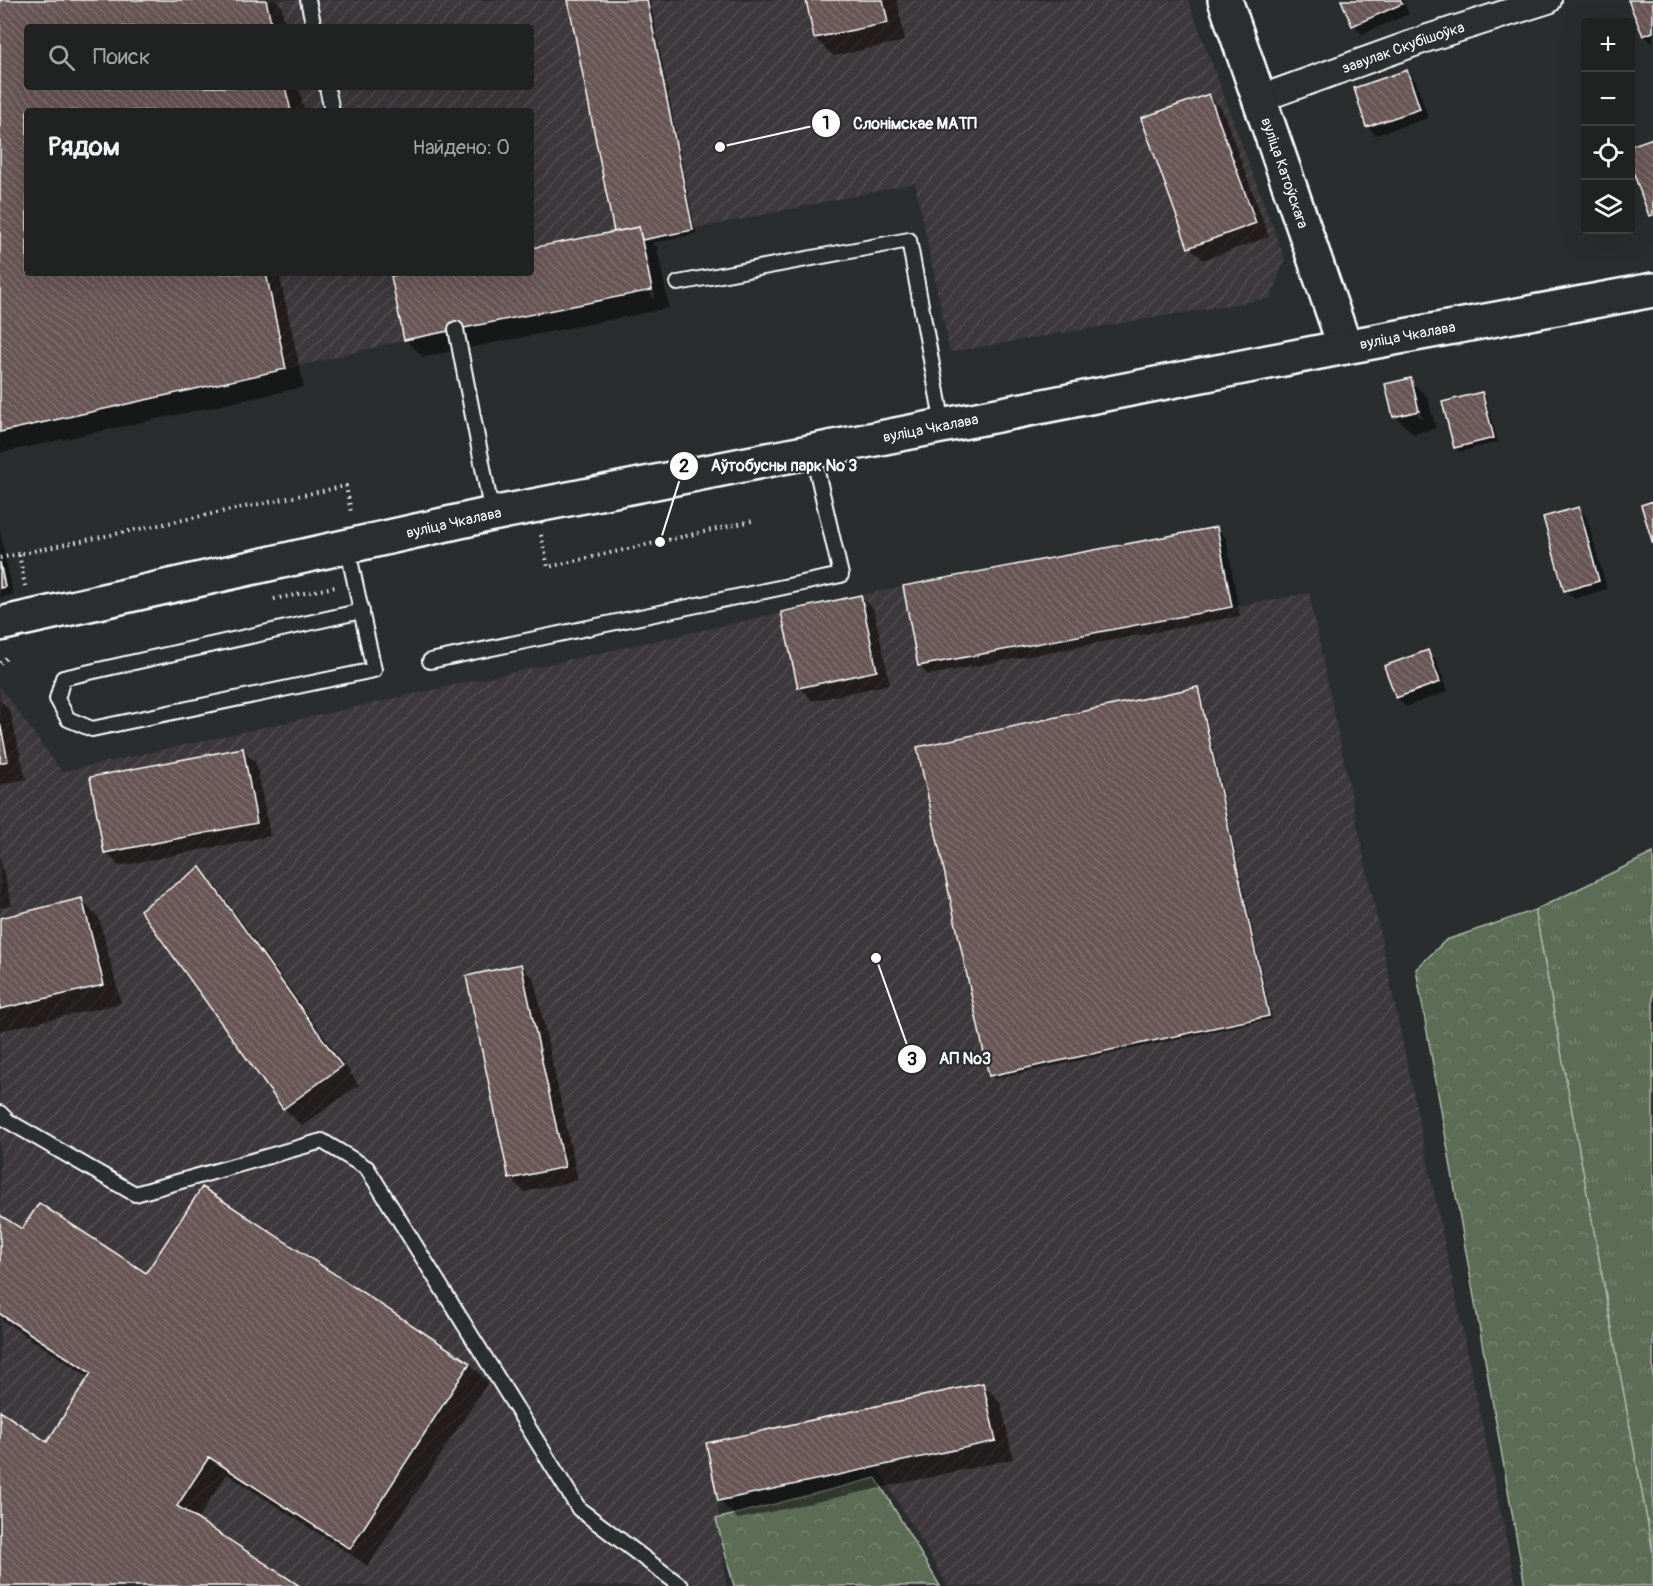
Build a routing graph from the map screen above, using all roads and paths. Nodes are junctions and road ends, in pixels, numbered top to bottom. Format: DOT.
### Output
graph roads {
  1 [pos="308,0"];
  2 [pos="1225,0"];
  3 [pos="1548,0"];
  4 [pos="313,24"];
  5 [pos="328,90"];
  6 [pos="1259,99"];
  7 [pos="331,108"];
  8 [pos="678,283"];
  9 [pos="1653,290"];
  10 [pos="456,329"];
  11 [pos="1345,347"];
  12 [pos="943,425"];
  13 [pos="812,450"];
  14 [pos="534,505"];
  15 [pos="492,514"];
  16 [pos="752,521"];
  17 [pos="350,531"];
  18 [pos="19,554"];
  19 [pos="0,558"];
  20 [pos="27,597"];
  21 [pos="362,611"];
  22 [pos="0,624"];
  23 [pos="430,661"];
  24 [pos="0,1113"];
  25 [pos="681,1586"];
  1 -- 4 [label="lane"];
  2 -- 6 [label="main road, вуліца Катоўскага"];
  3 -- 6 [label="street, завулак Скубішоўка"];
  5 -- 7 [label="lane"];
  6 -- 11 [label="main road, вуліца Катоўскага"];
  8 -- 12 [label="lane"];
  9 -- 11 [label="main road, вуліца Чкалава"];
  10 -- 15 [label="lane"];
  11 -- 12 [label="main road, вуліца Чкалава"];
  12 -- 13 [label="main road, вуліца Чкалава"];
  13 -- 14 [label="main road, вуліца Чкалава"];
  13 -- 23 [label="lane"];
  14 -- 15 [label="main road, вуліца Чкалава"];
  14 -- 16 [label="path"];
  15 -- 17 [label="main road, вуліца Чкалава"];
  17 -- 18 [label="path"];
  17 -- 21 [label="lane"];
  17 -- 22 [label="main road, вуліца Чкалава"];
  18 -- 19 [label="path"];
  18 -- 20 [label="path"];
  21 -- 21 [label="lane"];
  24 -- 25 [label="lane"];
}
